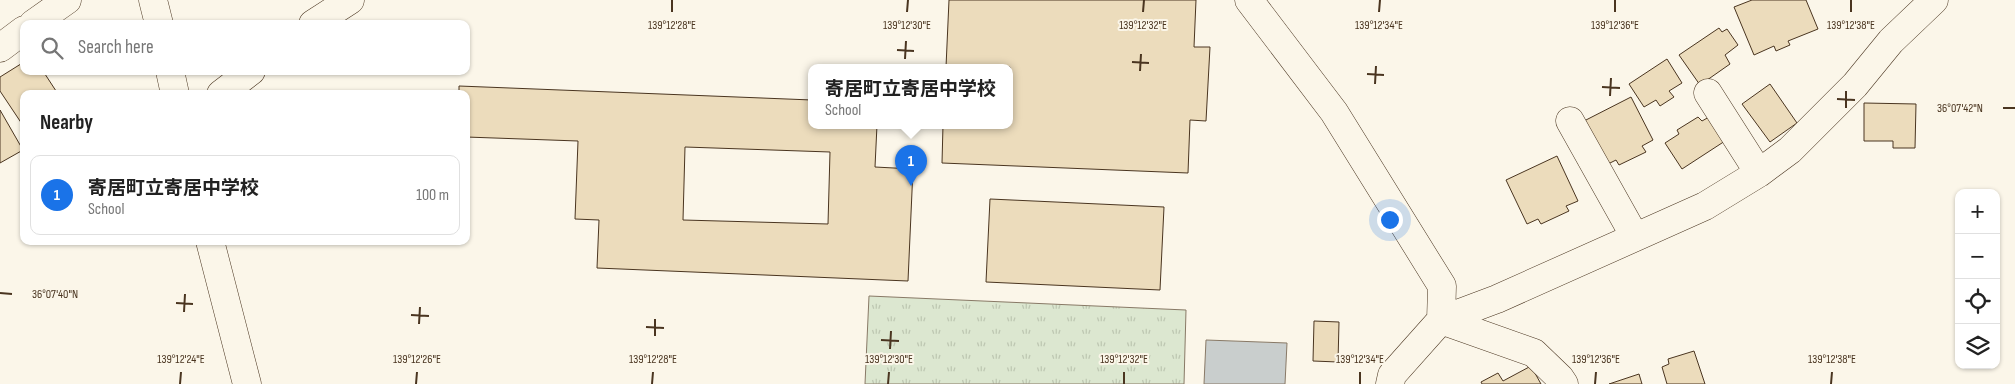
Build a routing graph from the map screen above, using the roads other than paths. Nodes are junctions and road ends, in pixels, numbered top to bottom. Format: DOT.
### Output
graph roads {
  1 [pos="67,0"];
  2 [pos="153,0"];
  3 [pos="350,0"];
  4 [pos="1249,0"];
  5 [pos="1934,0"];
  6 [pos="39,20"];
  7 [pos="157,20"];
  8 [pos="319,20"];
  9 [pos="20,33"];
  10 [pos="0,48"];
  11 [pos="171,75"];
  12 [pos="246,75"];
  13 [pos="174,90"];
  14 [pos="226,90"];
  15 [pos="1708,94"];
  16 [pos="1570,121"];
  17 [pos="1759,172"];
  18 [pos="1635,237"];
  19 [pos="211,245"];
  20 [pos="1441,320"];
  21 [pos="247,384"];
  22 [pos="1390,384"];
  23 [pos="1564,384"];
  1 -- 6 [label="street"];
  2 -- 7 [label="street"];
  3 -- 8 [label="street"];
  4 -- 20 [label="street"];
  5 -- 17 [label="street"];
  9 -- 10 [label="street"];
  11 -- 13 [label="street"];
  12 -- 14 [label="street"];
  15 -- 17 [label="street"];
  16 -- 18 [label="street"];
  17 -- 18 [label="street"];
  18 -- 20 [label="street"];
  19 -- 21 [label="street"];
  20 -- 22 [label="street"];
  20 -- 23 [label="street"];
}
